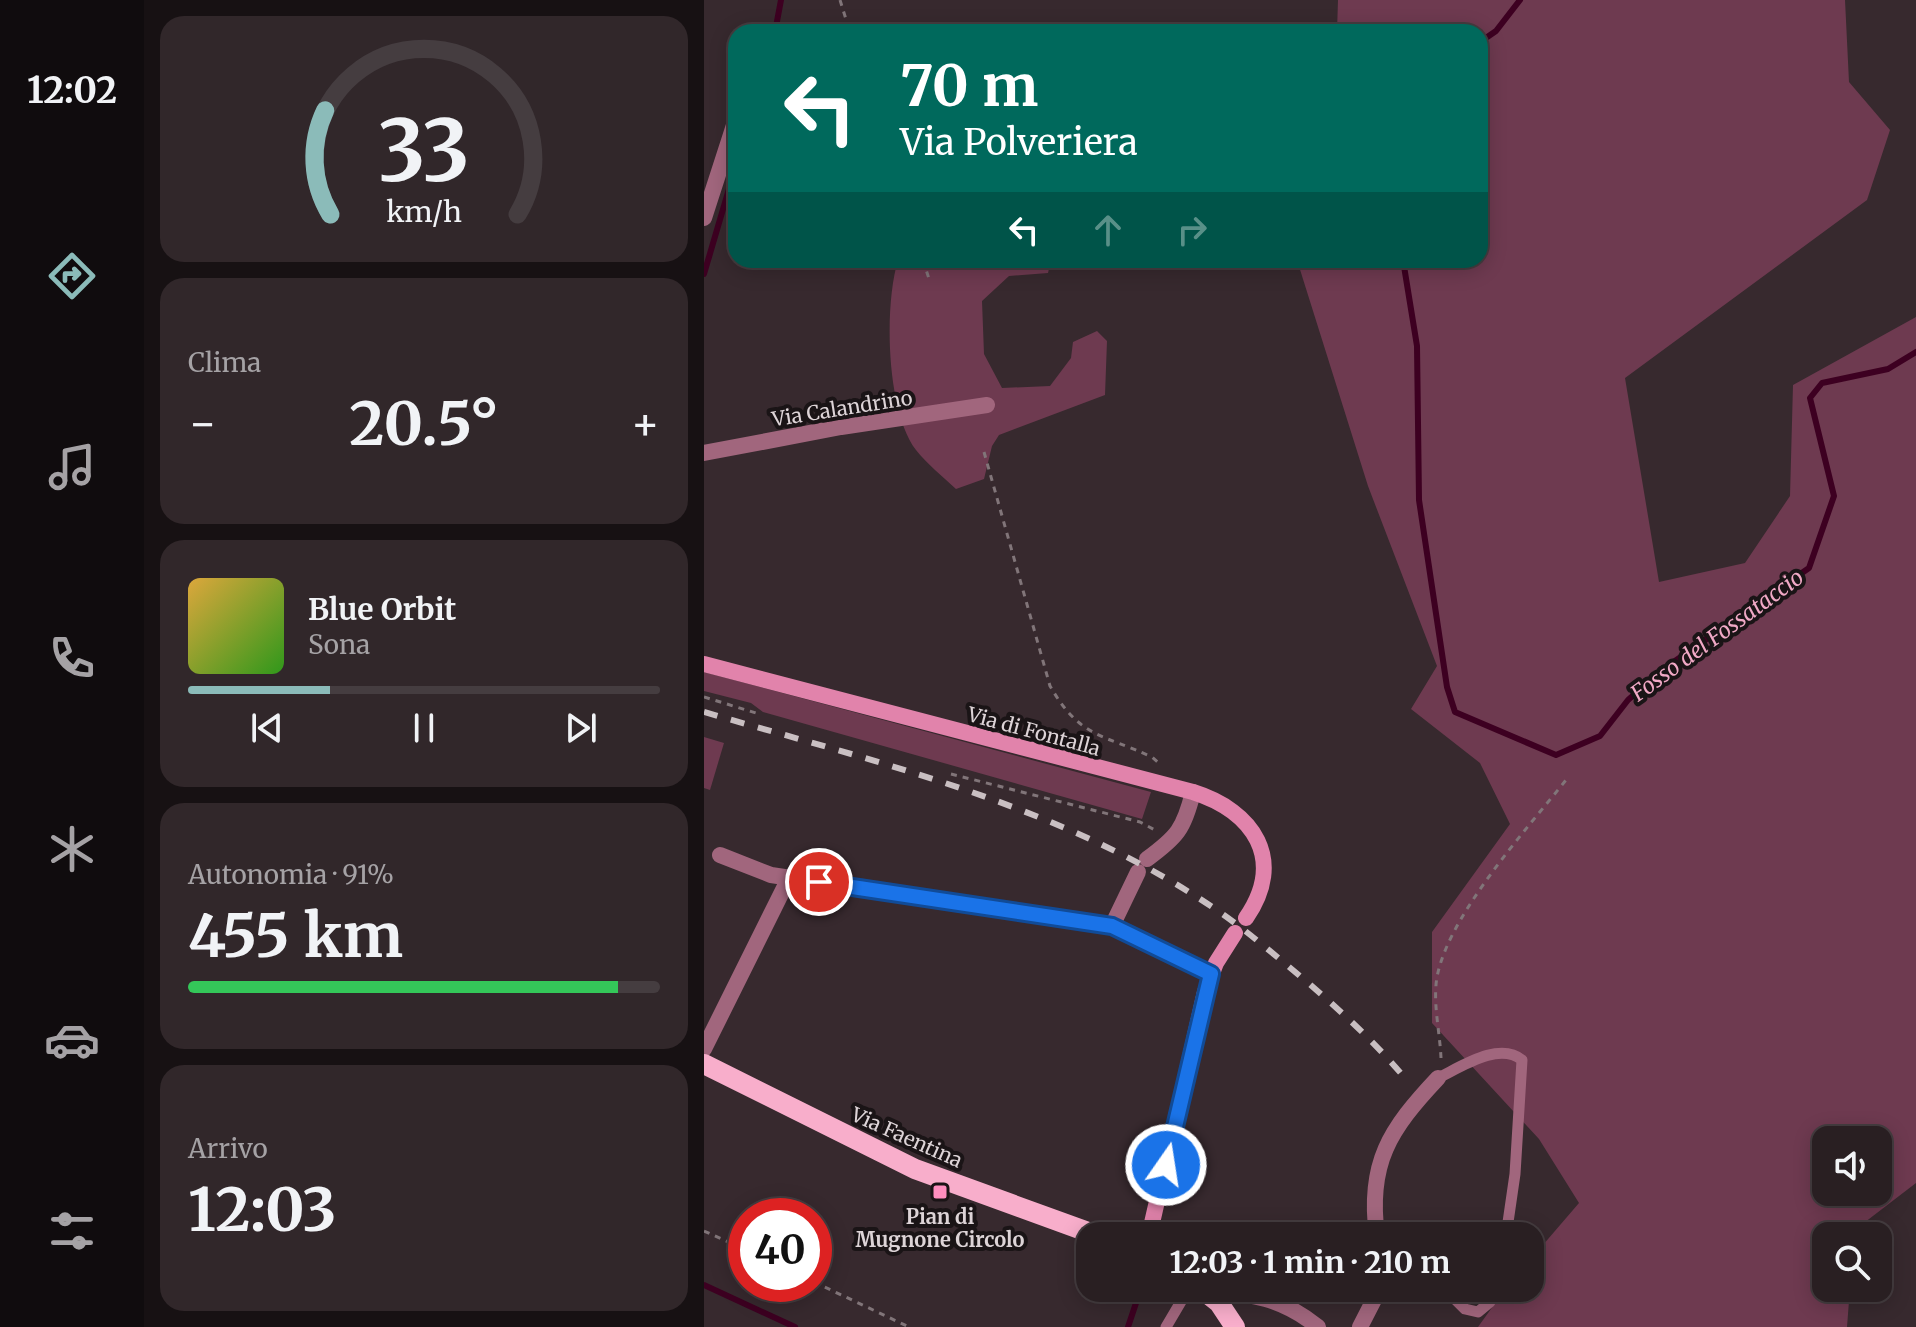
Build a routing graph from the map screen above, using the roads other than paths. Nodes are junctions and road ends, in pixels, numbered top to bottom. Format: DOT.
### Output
graph roads {
  1 [pos="728,144"];
  2 [pos="704,218"];
  3 [pos="987,405"];
  4 [pos="704,453"];
  5 [pos="704,664"];
  6 [pos="1193,792"];
  7 [pos="720,855"];
  8 [pos="789,878"];
  9 [pos="1246,918"];
  10 [pos="1112,926"];
  11 [pos="1235,933"];
  12 [pos="1211,974"];
  13 [pos="704,1049"];
  14 [pos="704,1064"];
  15 [pos="1438,1078"];
  16 [pos="1152,1222"];
  17 [pos="1376,1222"];
  18 [pos="1508,1222"];
  19 [pos="1076,1228"];
  20 [pos="1188,1302"];
  21 [pos="1214,1302"];
  22 [pos="1279,1302"];
  23 [pos="1373,1302"];
  24 [pos="1458,1302"];
  25 [pos="1490,1302"];
  26 [pos="1166,1327"];
  27 [pos="1235,1327"];
  28 [pos="1318,1327"];
  29 [pos="1360,1327"];
  1 -- 2 [label="street"];
  3 -- 4 [label="street, Via Calandrino"];
  5 -- 6 [label="street, Via di Fontalla"];
  6 -- 9 [label="street, Via di Fontalla"];
  6 -- 10 [label="street"];
  7 -- 8 [label="street"];
  8 -- 10 [label="street"];
  8 -- 13 [label="street"];
  10 -- 12 [label="street"];
  11 -- 12 [label="street"];
  12 -- 16 [label="street"];
  14 -- 19 [label="main road, Via Faentina"];
  15 -- 17 [label="street"];
  15 -- 18 [label="lane"];
  20 -- 26 [label="lane"];
  21 -- 27 [label="main road"];
  22 -- 28 [label="street"];
  23 -- 29 [label="street"];
  24 -- 25 [label="lane"];
}
